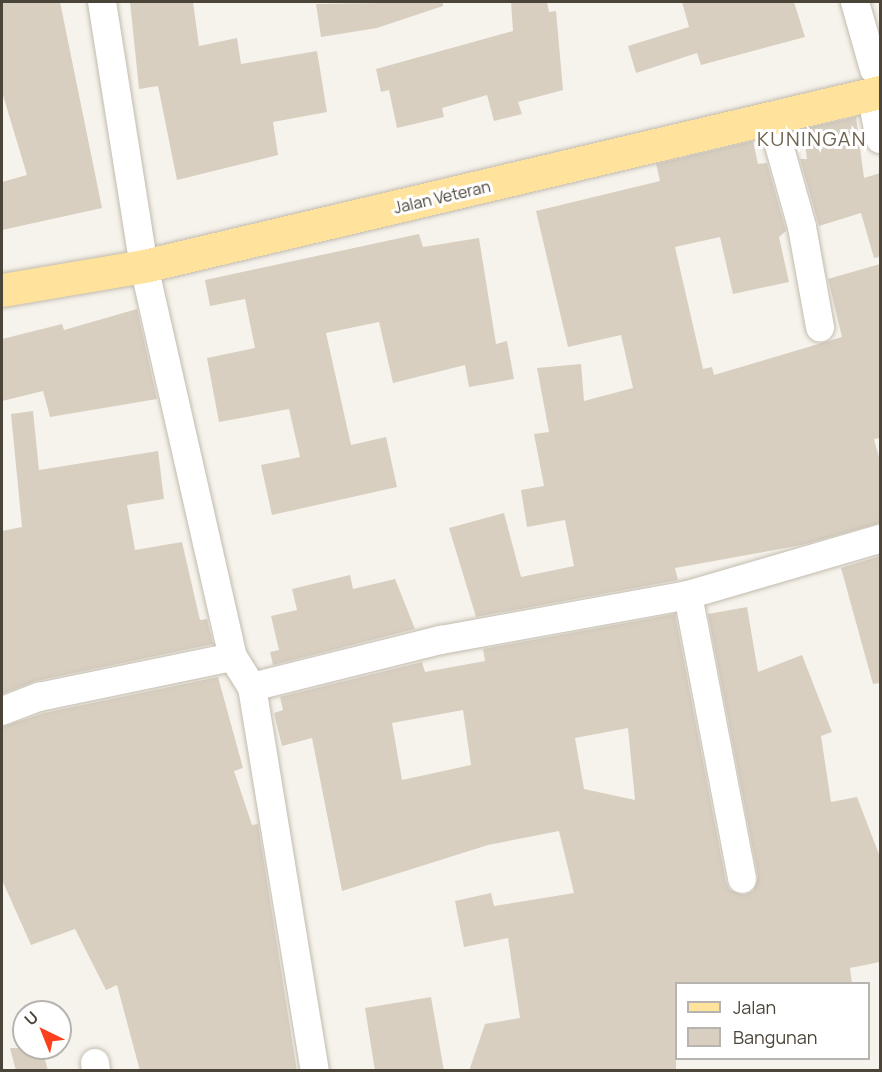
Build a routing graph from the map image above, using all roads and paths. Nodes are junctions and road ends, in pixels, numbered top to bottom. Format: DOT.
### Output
graph roads {
  1 [pos="102,2"];
  2 [pos="855,2"];
  3 [pos="875,85"];
  4 [pos="772,120"];
  5 [pos="880,139"];
  6 [pos="144,266"];
  7 [pos="2,290"];
  8 [pos="820,327"];
  9 [pos="880,539"];
  10 [pos="688,595"];
  11 [pos="233,657"];
  12 [pos="252,687"];
  13 [pos="2,711"];
  14 [pos="742,879"];
  15 [pos="315,1071"];
  1 -- 6 [label="street"];
  2 -- 3 [label="street"];
  3 -- 4 [label="main road, Jalan Veteran"];
  3 -- 5 [label="street"];
  4 -- 6 [label="main road, Jalan Veteran"];
  4 -- 8 [label="street"];
  6 -- 7 [label="main road, Jalan Veteran"];
  6 -- 11 [label="street"];
  9 -- 10 [label="street"];
  10 -- 12 [label="street"];
  10 -- 14 [label="street"];
  11 -- 12 [label="street"];
  11 -- 13 [label="street"];
  12 -- 15 [label="street"];
}
